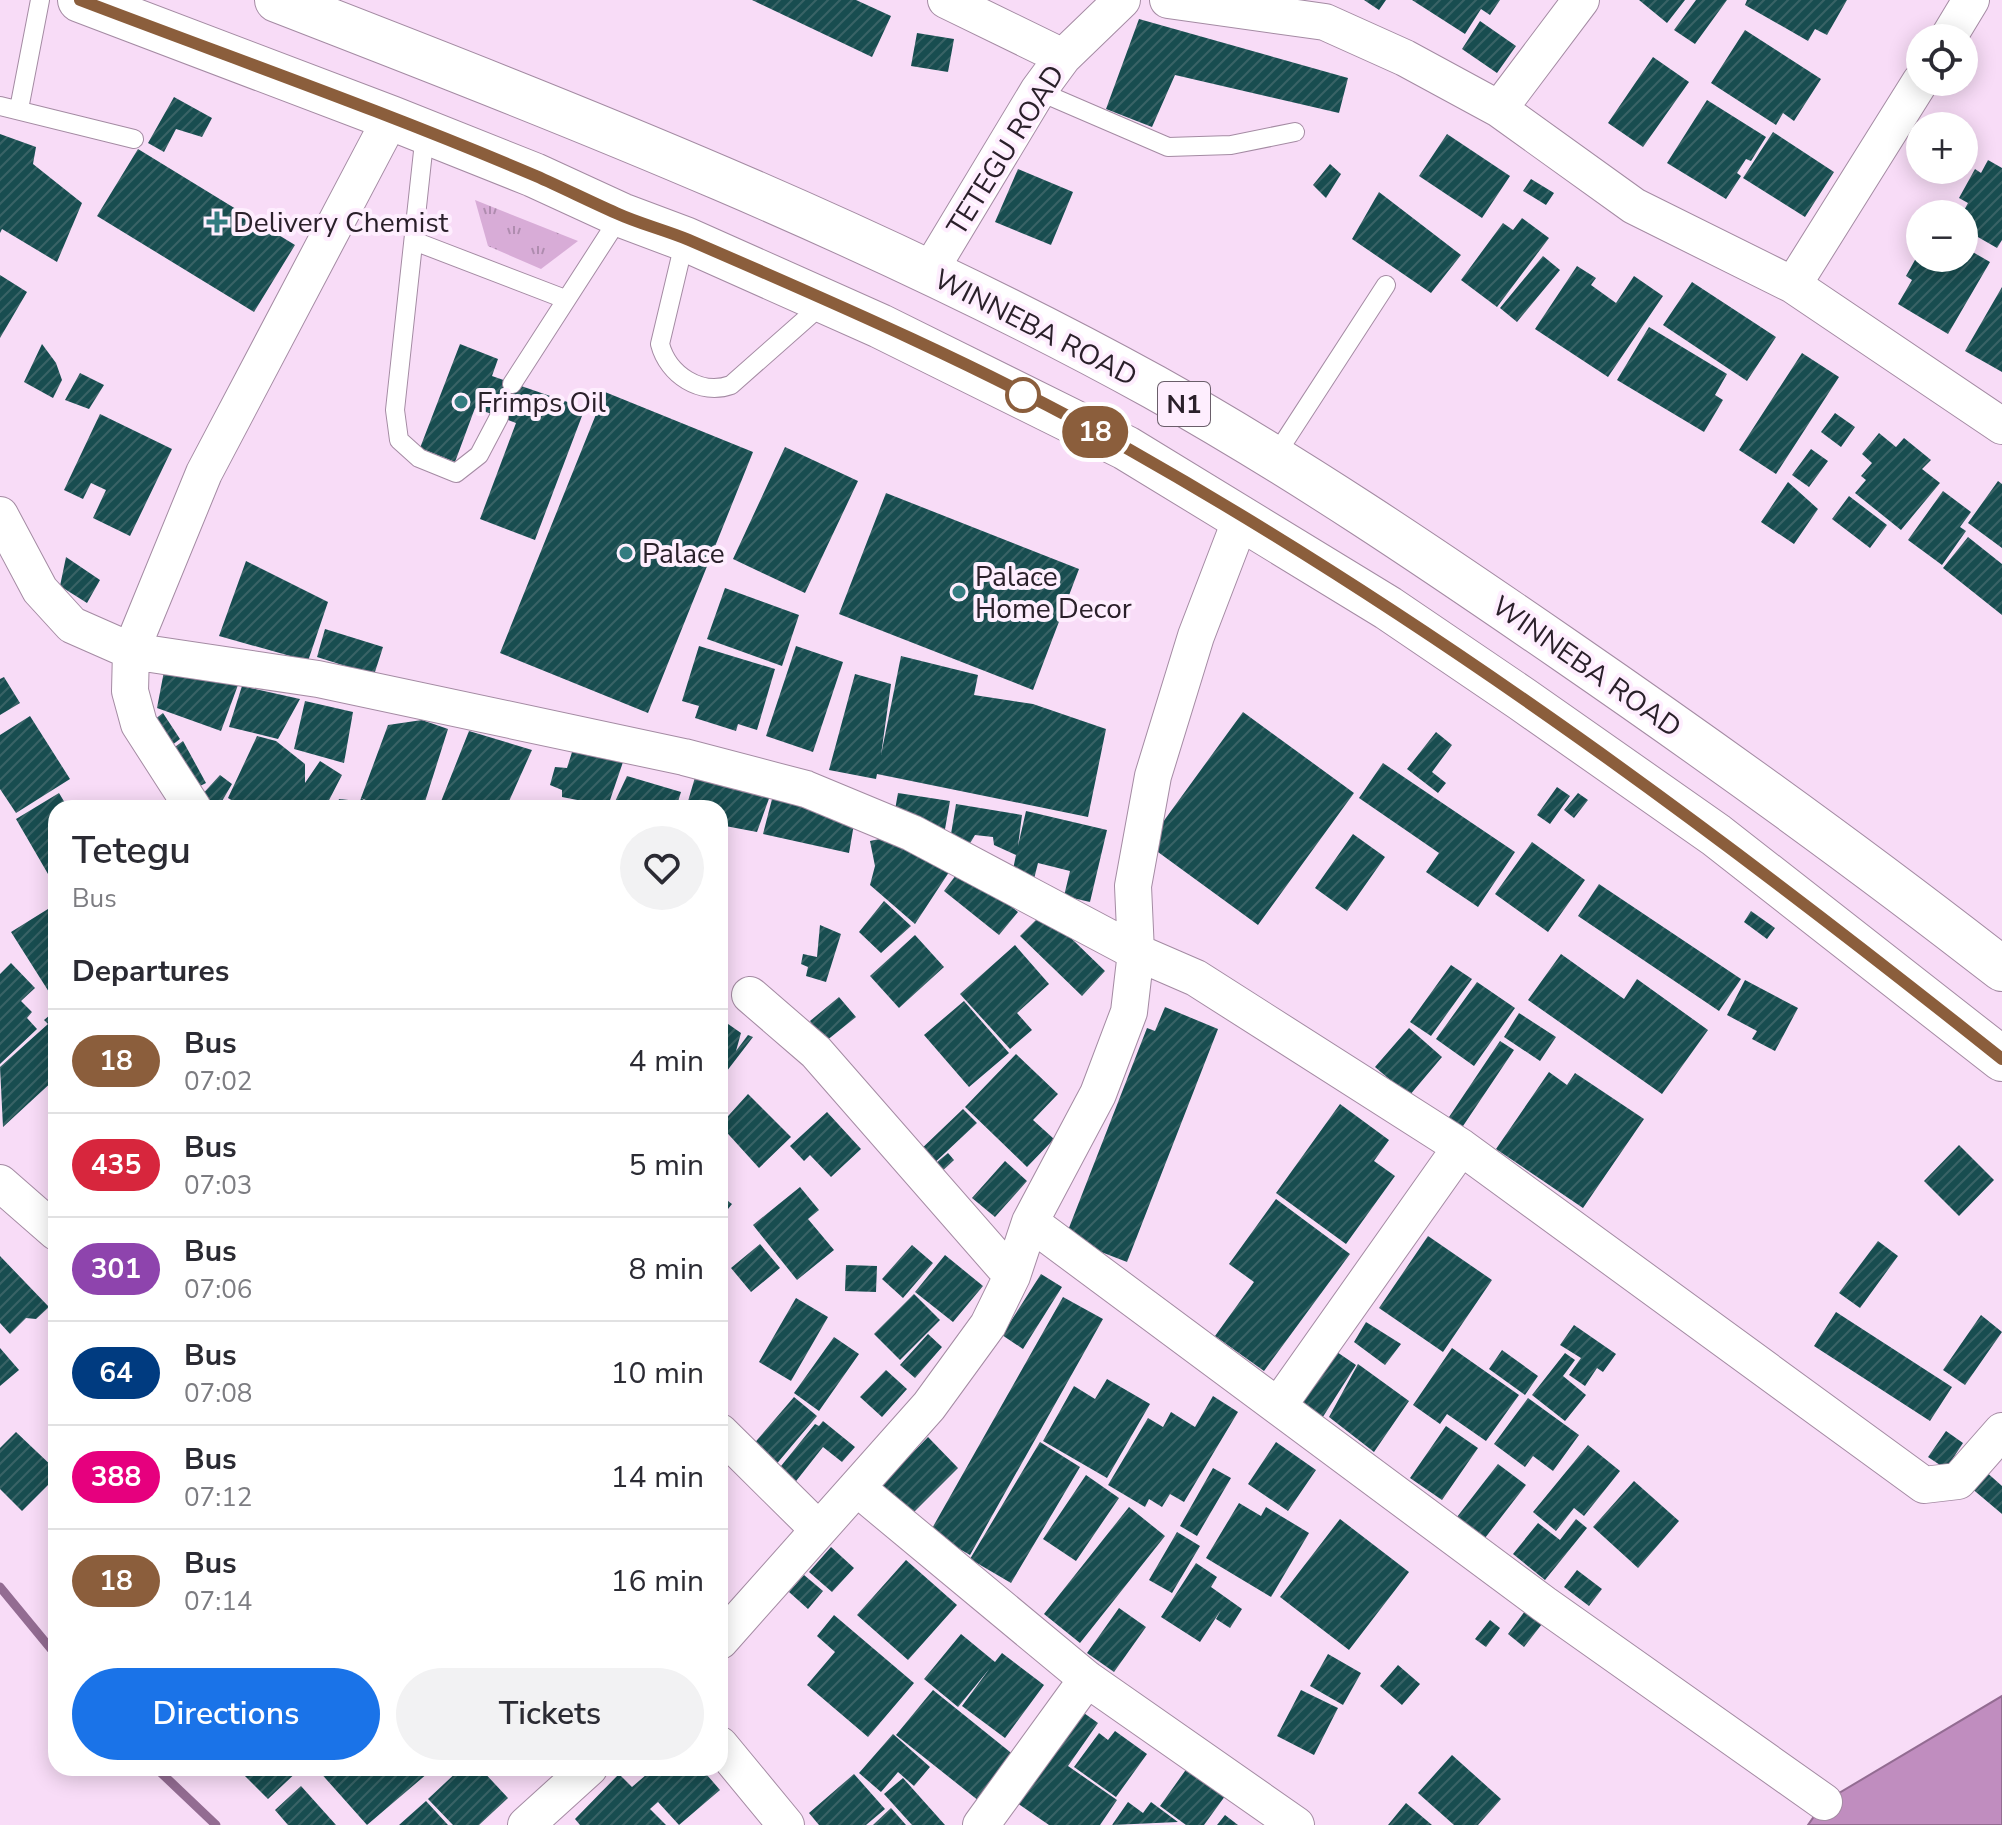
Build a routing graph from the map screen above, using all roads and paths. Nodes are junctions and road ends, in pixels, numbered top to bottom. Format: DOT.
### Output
graph roads {
  1 [pos="40,0"];
  2 [pos="80,0"];
  3 [pos="277,0"];
  4 [pos="946,0"];
  5 [pos="1122,0"];
  6 [pos="1168,0"];
  7 [pos="1581,0"];
  8 [pos="1971,0"];
  9 [pos="1956,24"];
  10 [pos="1063,57"];
  11 [pos="1038,91"];
  12 [pos="1911,96"];
  13 [pos="0,106"];
  14 [pos="19,109"];
  15 [pos="1499,109"];
  16 [pos="408,126"];
  17 [pos="1295,132"];
  18 [pos="134,139"];
  19 [pos="621,215"];
  20 [pos="685,239"];
  21 [pos="414,241"];
  22 [pos="929,272"];
  23 [pos="1386,285"];
  24 [pos="1793,285"];
  25 [pos="565,299"];
  26 [pos="825,302"];
  27 [pos="512,384"];
  28 [pos="499,417"];
  29 [pos="2002,426"];
  30 [pos="1275,456"];
  31 [pos="0,515"];
  32 [pos="1242,516"];
  33 [pos="131,651"];
  34 [pos="188,800"];
  35 [pos="1136,952"];
  36 [pos="2002,969"];
  37 [pos="750,995"];
  38 [pos="2002,1059"];
  39 [pos="1461,1147"];
  40 [pos="0,1183"];
  41 [pos="1030,1222"];
  42 [pos="48,1225"];
  43 [pos="1012,1276"];
  44 [pos="1278,1406"];
  45 [pos="2002,1431"];
  46 [pos="728,1440"];
  47 [pos="857,1488"];
  48 [pos="818,1529"];
  49 [pos="728,1633"];
  50 [pos="1087,1679"];
  51 [pos="728,1755"];
  52 [pos="571,1776"];
  53 [pos="1824,1802"];
  54 [pos="526,1825"];
  55 [pos="786,1825"];
  56 [pos="981,1825"];
  57 [pos="1296,1825"];
  1 -- 14 [label="lane"];
  2 -- 16 [label="highway, N1"];
  3 -- 22 [label="highway, WINNEBA ROAD / N1"];
  4 -- 10 [label="street"];
  5 -- 10 [label="street, TETEGU ROAD"];
  6 -- 15 [label="street"];
  7 -- 15 [label="street"];
  8 -- 9 [label="street"];
  10 -- 11 [label="street, TETEGU ROAD"];
  11 -- 17 [label="lane"];
  11 -- 22 [label="street, TETEGU ROAD"];
  12 -- 24 [label="street"];
  13 -- 14 [label="lane"];
  14 -- 18 [label="lane"];
  15 -- 24 [label="street"];
  16 -- 19 [label="highway, N1"];
  16 -- 21 [label="lane"];
  16 -- 33 [label="street"];
  19 -- 20 [label="highway, N1"];
  19 -- 25 [label="lane"];
  20 -- 26 [label="highway, N1"];
  20 -- 26 [label="lane"];
  21 -- 25 [label="lane"];
  21 -- 28 [label="lane"];
  22 -- 30 [label="highway, WINNEBA ROAD / N1"];
  23 -- 30 [label="lane"];
  24 -- 29 [label="street"];
  25 -- 27 [label="lane"];
  26 -- 32 [label="highway, N1"];
  30 -- 36 [label="highway, WINNEBA ROAD / N1"];
  31 -- 33 [label="street"];
  32 -- 35 [label="street"];
  32 -- 38 [label="highway, N1"];
  33 -- 34 [label="street"];
  33 -- 35 [label="street"];
  35 -- 39 [label="street"];
  35 -- 41 [label="street"];
  37 -- 43 [label="street"];
  39 -- 44 [label="street"];
  39 -- 45 [label="street"];
  40 -- 42 [label="street"];
  41 -- 43 [label="street"];
  41 -- 44 [label="street"];
  43 -- 47 [label="street"];
  44 -- 53 [label="street"];
  46 -- 48 [label="street"];
  47 -- 48 [label="street"];
  47 -- 50 [label="street"];
  48 -- 49 [label="street"];
  50 -- 56 [label="street"];
  50 -- 57 [label="street"];
  51 -- 55 [label="street"];
  52 -- 54 [label="street"];
}
